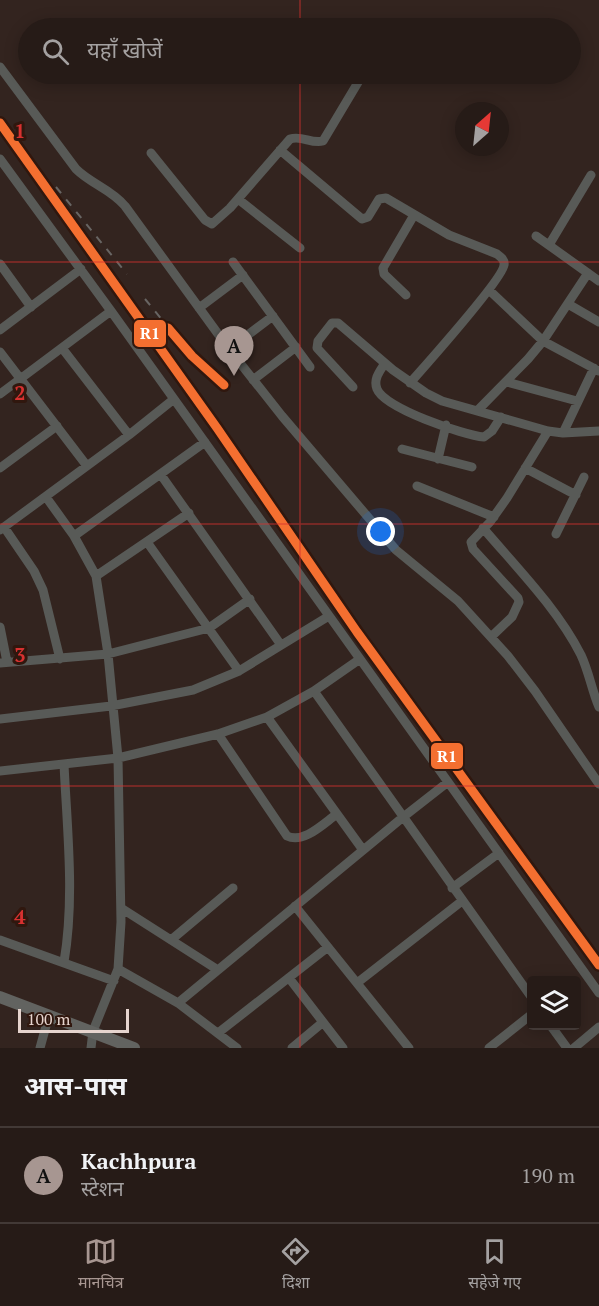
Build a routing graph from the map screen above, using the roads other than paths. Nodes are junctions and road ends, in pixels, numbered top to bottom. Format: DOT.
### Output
graph roads {
  1 [pos="0,67"];
  2 [pos="357,84"];
  3 [pos="280,150"];
  4 [pos="151,153"];
  5 [pos="0,159"];
  6 [pos="591,175"];
  7 [pos="238,199"];
  8 [pos="414,215"];
  9 [pos="536,236"];
  10 [pos="549,246"];
  11 [pos="300,248"];
  12 [pos="233,262"];
  13 [pos="0,264"];
  14 [pos="81,269"];
  15 [pos="588,273"];
  16 [pos="243,275"];
  17 [pos="599,281"];
  18 [pos="489,290"];
  19 [pos="406,295"];
  20 [pos="568,304"];
  21 [pos="31,307"];
  22 [pos="199,308"];
  23 [pos="111,311"];
  24 [pos="273,316"];
  25 [pos="599,322"];
  26 [pos="0,330"];
  27 [pos="543,340"];
  28 [pos="296,347"];
  29 [pos="62,348"];
  30 [pos="229,349"];
  31 [pos="0,352"];
  32 [pos="385,363"];
  33 [pos="310,367"];
  34 [pos="597,369"];
  35 [pos="21,378"];
  36 [pos="253,380"];
  37 [pos="507,382"];
  38 [pos="410,383"];
  39 [pos="353,387"];
  40 [pos="0,394"];
  41 [pos="174,399"];
  42 [pos="577,401"];
  43 [pos="478,410"];
  44 [pos="501,417"];
  45 [pos="446,425"];
  46 [pos="57,426"];
  47 [pos="548,431"];
  48 [pos="599,431"];
  49 [pos="563,433"];
  50 [pos="129,435"];
  51 [pos="205,442"];
  52 [pos="402,449"];
  53 [pos="438,459"];
  54 [pos="87,466"];
  55 [pos="472,467"];
  56 [pos="0,468"];
  57 [pos="525,468"];
  58 [pos="161,475"];
  59 [pos="584,477"];
  60 [pos="417,486"];
  61 [pos="576,495"];
  62 [pos="46,497"];
  63 [pos="189,513"];
  64 [pos="494,517"];
  65 [pos="2,528"];
  66 [pos="483,528"];
  67 [pos="556,534"];
  68 [pos="74,536"];
  69 [pos="147,542"];
  70 [pos="96,576"];
  71 [pos="250,599"];
  72 [pos="329,616"];
  73 [pos="0,627"];
  74 [pos="209,628"];
  75 [pos="491,637"];
  76 [pos="281,645"];
  77 [pos="108,654"];
  78 [pos="60,659"];
  79 [pos="360,659"];
  80 [pos="3,662"];
  81 [pos="239,671"];
  82 [pos="314,691"];
  83 [pos="111,706"];
  84 [pos="599,708"];
  85 [pos="267,717"];
  86 [pos="0,719"];
  87 [pos="218,734"];
  88 [pos="118,758"];
  89 [pos="64,764"];
  90 [pos="0,771"];
  91 [pos="448,782"];
  92 [pos="599,784"];
  93 [pos="337,814"];
  94 [pos="402,818"];
  95 [pos="363,850"];
  96 [pos="499,853"];
  97 [pos="233,888"];
  98 [pos="452,888"];
  99 [pos="462,901"];
  100 [pos="295,906"];
  101 [pos="121,908"];
  102 [pos="0,940"];
  103 [pos="171,940"];
  104 [pos="328,948"];
  105 [pos="64,962"];
  106 [pos="118,969"];
  107 [pos="218,970"];
  108 [pos="289,978"];
  109 [pos="114,981"];
  110 [pos="357,983"];
  111 [pos="527,992"];
  112 [pos="599,993"];
  113 [pos="0,997"];
  114 [pos="178,1003"];
  115 [pos="49,1015"];
  116 [pos="527,1017"];
  117 [pos="322,1023"];
  118 [pos="599,1027"];
  119 [pos="554,1030"];
  120 [pos="93,1031"];
  121 [pos="218,1033"];
  122 [pos="40,1048"];
  123 [pos="91,1048"];
  124 [pos="134,1048"];
  125 [pos="237,1048"];
  126 [pos="292,1048"];
  127 [pos="343,1048"];
  128 [pos="409,1048"];
  129 [pos="489,1048"];
  130 [pos="567,1048"];
  131 [pos="574,1048"];
  1 -- 22 [label="street"];
  2 -- 3 [label="street"];
  3 -- 7 [label="street"];
  3 -- 8 [label="street"];
  4 -- 7 [label="street"];
  5 -- 14 [label="street"];
  6 -- 10 [label="street"];
  7 -- 11 [label="street"];
  8 -- 18 [label="street"];
  8 -- 19 [label="street"];
  9 -- 10 [label="street"];
  10 -- 15 [label="street"];
  12 -- 16 [label="street"];
  13 -- 21 [label="street"];
  14 -- 21 [label="street"];
  14 -- 23 [label="street"];
  15 -- 17 [label="street"];
  15 -- 20 [label="street"];
  16 -- 22 [label="street"];
  16 -- 24 [label="street"];
  18 -- 27 [label="street"];
  18 -- 38 [label="street"];
  20 -- 25 [label="street"];
  20 -- 27 [label="street"];
  21 -- 26 [label="street"];
  22 -- 30 [label="street"];
  23 -- 29 [label="street"];
  23 -- 41 [label="street"];
  24 -- 28 [label="street"];
  24 -- 30 [label="street"];
  27 -- 34 [label="street"];
  27 -- 37 [label="street"];
  28 -- 33 [label="street"];
  28 -- 36 [label="street"];
  29 -- 35 [label="street"];
  29 -- 50 [label="street"];
  30 -- 36 [label="street"];
  31 -- 35 [label="street"];
  32 -- 38 [label="street"];
  32 -- 39 [label="street"];
  32 -- 45 [label="street"];
  34 -- 42 [label="street"];
  35 -- 40 [label="street"];
  35 -- 46 [label="street"];
  36 -- 75 [label="street"];
  37 -- 42 [label="street"];
  37 -- 43 [label="street"];
  38 -- 43 [label="street"];
  41 -- 50 [label="street"];
  41 -- 51 [label="street"];
  42 -- 49 [label="street"];
  43 -- 44 [label="street"];
  44 -- 45 [label="street"];
  44 -- 47 [label="street"];
  45 -- 53 [label="street"];
  46 -- 54 [label="street"];
  46 -- 56 [label="street"];
  47 -- 49 [label="street"];
  47 -- 57 [label="street"];
  48 -- 49 [label="street"];
  50 -- 54 [label="street"];
  51 -- 58 [label="street"];
  51 -- 72 [label="street"];
  52 -- 53 [label="street"];
  53 -- 55 [label="street"];
  54 -- 62 [label="street"];
  57 -- 61 [label="street"];
  57 -- 64 [label="street"];
  58 -- 63 [label="street"];
  58 -- 68 [label="street"];
  59 -- 61 [label="street"];
  60 -- 64 [label="street"];
  61 -- 67 [label="street"];
  62 -- 65 [label="street"];
  62 -- 68 [label="street"];
  63 -- 69 [label="street"];
  63 -- 71 [label="street"];
  64 -- 66 [label="street"];
  65 -- 78 [label="street"];
  66 -- 75 [label="street"];
  66 -- 84 [label="street"];
  68 -- 70 [label="street"];
  69 -- 70 [label="street"];
  69 -- 74 [label="street"];
  70 -- 77 [label="street"];
  71 -- 74 [label="street"];
  71 -- 76 [label="street"];
  72 -- 76 [label="street"];
  72 -- 79 [label="street"];
  73 -- 80 [label="street"];
  74 -- 77 [label="street"];
  74 -- 81 [label="street"];
  75 -- 92 [label="street"];
  76 -- 81 [label="street"];
  77 -- 78 [label="street"];
  77 -- 83 [label="street"];
  78 -- 80 [label="street"];
  79 -- 82 [label="street"];
  79 -- 91 [label="street"];
  81 -- 83 [label="street"];
  82 -- 85 [label="street"];
  82 -- 94 [label="street"];
  83 -- 86 [label="street"];
  83 -- 88 [label="street"];
  85 -- 87 [label="street"];
  85 -- 93 [label="street"];
  87 -- 88 [label="street"];
  87 -- 93 [label="street"];
  88 -- 89 [label="street"];
  88 -- 101 [label="street"];
  89 -- 90 [label="street"];
  89 -- 105 [label="street"];
  91 -- 94 [label="street"];
  91 -- 96 [label="street"];
  93 -- 95 [label="street"];
  94 -- 95 [label="street"];
  94 -- 98 [label="street"];
  95 -- 100 [label="street"];
  96 -- 98 [label="street"];
  96 -- 112 [label="street"];
  97 -- 103 [label="street"];
  98 -- 99 [label="street"];
  99 -- 110 [label="street"];
  99 -- 111 [label="street"];
  100 -- 104 [label="street"];
  100 -- 107 [label="street"];
  101 -- 103 [label="street"];
  101 -- 106 [label="street"];
  102 -- 105 [label="street"];
  103 -- 107 [label="street"];
  104 -- 108 [label="street"];
  104 -- 110 [label="street"];
  105 -- 109 [label="street"];
  106 -- 109 [label="street"];
  106 -- 114 [label="street"];
  107 -- 114 [label="street"];
  108 -- 117 [label="street"];
  108 -- 121 [label="street"];
  109 -- 120 [label="street"];
  110 -- 128 [label="street"];
  113 -- 115 [label="main road"];
  114 -- 121 [label="street"];
  115 -- 120 [label="main road"];
  115 -- 122 [label="street"];
  116 -- 129 [label="street"];
  117 -- 126 [label="street"];
  117 -- 127 [label="street"];
  118 -- 131 [label="street"];
  119 -- 130 [label="street"];
  120 -- 123 [label="street"];
  120 -- 124 [label="main road"];
  121 -- 125 [label="street"];
}
